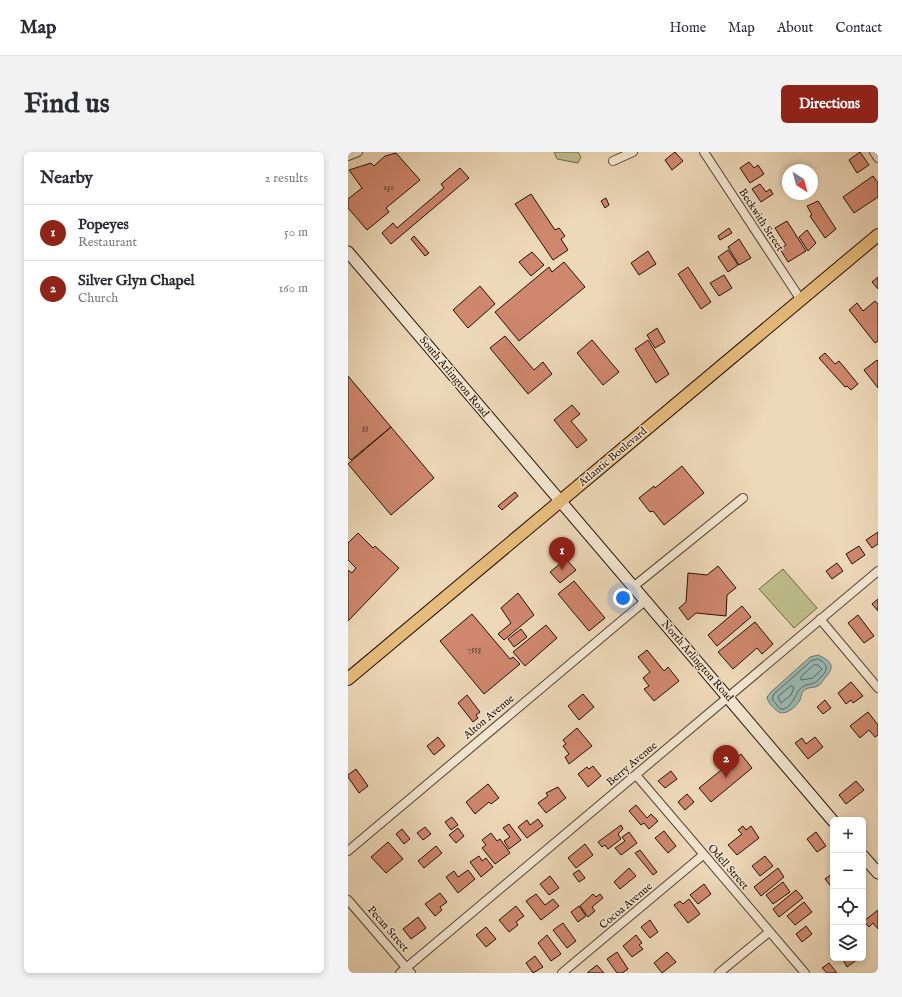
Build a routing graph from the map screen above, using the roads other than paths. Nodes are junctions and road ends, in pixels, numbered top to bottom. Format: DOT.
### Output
graph roads {
  1 [pos="358,152"];
  2 [pos="633,152"];
  3 [pos="704,152"];
  4 [pos="874,152"];
  5 [pos="348,156"];
  6 [pos="878,158"];
  7 [pos="613,161"];
  8 [pos="878,235"];
  9 [pos="348,252"];
  10 [pos="801,300"];
  11 [pos="743,498"];
  12 [pos="560,502"];
  13 [pos="878,571"];
  14 [pos="633,587"];
  15 [pos="645,601"];
  16 [pos="820,619"];
  17 [pos="348,679"];
  18 [pos="878,688"];
  19 [pos="728,697"];
  20 [pos="636,775"];
  21 [pos="830,817"];
  22 [pos="348,851"];
  23 [pos="703,855"];
  24 [pos="866,860"];
  25 [pos="878,874"];
  26 [pos="348,900"];
  27 [pos="769,932"];
  28 [pos="406,971"];
  29 [pos="562,973"];
  30 [pos="719,973"];
  31 [pos="805,973"];
  1 -- 5 [label="street"];
  2 -- 7 [label="street"];
  3 -- 10 [label="street, Beckwith Street"];
  4 -- 6 [label="street"];
  8 -- 10 [label="main road, Atlantic Boulevard"];
  9 -- 12 [label="main road, South Arlington Road"];
  10 -- 12 [label="main road, Atlantic Boulevard"];
  11 -- 14 [label="street"];
  12 -- 14 [label="main road, North Arlington Road"];
  12 -- 17 [label="main road, Atlantic Boulevard"];
  13 -- 16 [label="street, Berry Avenue"];
  14 -- 15 [label="main road, North Arlington Road"];
  15 -- 19 [label="main road, North Arlington Road"];
  15 -- 22 [label="street, Alton Avenue"];
  16 -- 18 [label="street"];
  16 -- 19 [label="street, Berry Avenue"];
  19 -- 20 [label="street, Berry Avenue"];
  19 -- 21 [label="main road, North Arlington Road"];
  20 -- 23 [label="street, Odell Street"];
  20 -- 28 [label="street, Berry Avenue"];
  23 -- 27 [label="street, Odell Street"];
  23 -- 29 [label="street, Cocoa Avenue"];
  24 -- 25 [label="main road"];
  26 -- 28 [label="street, Pecan Street"];
  27 -- 30 [label="street"];
  27 -- 31 [label="street, Odell Street"];
}
